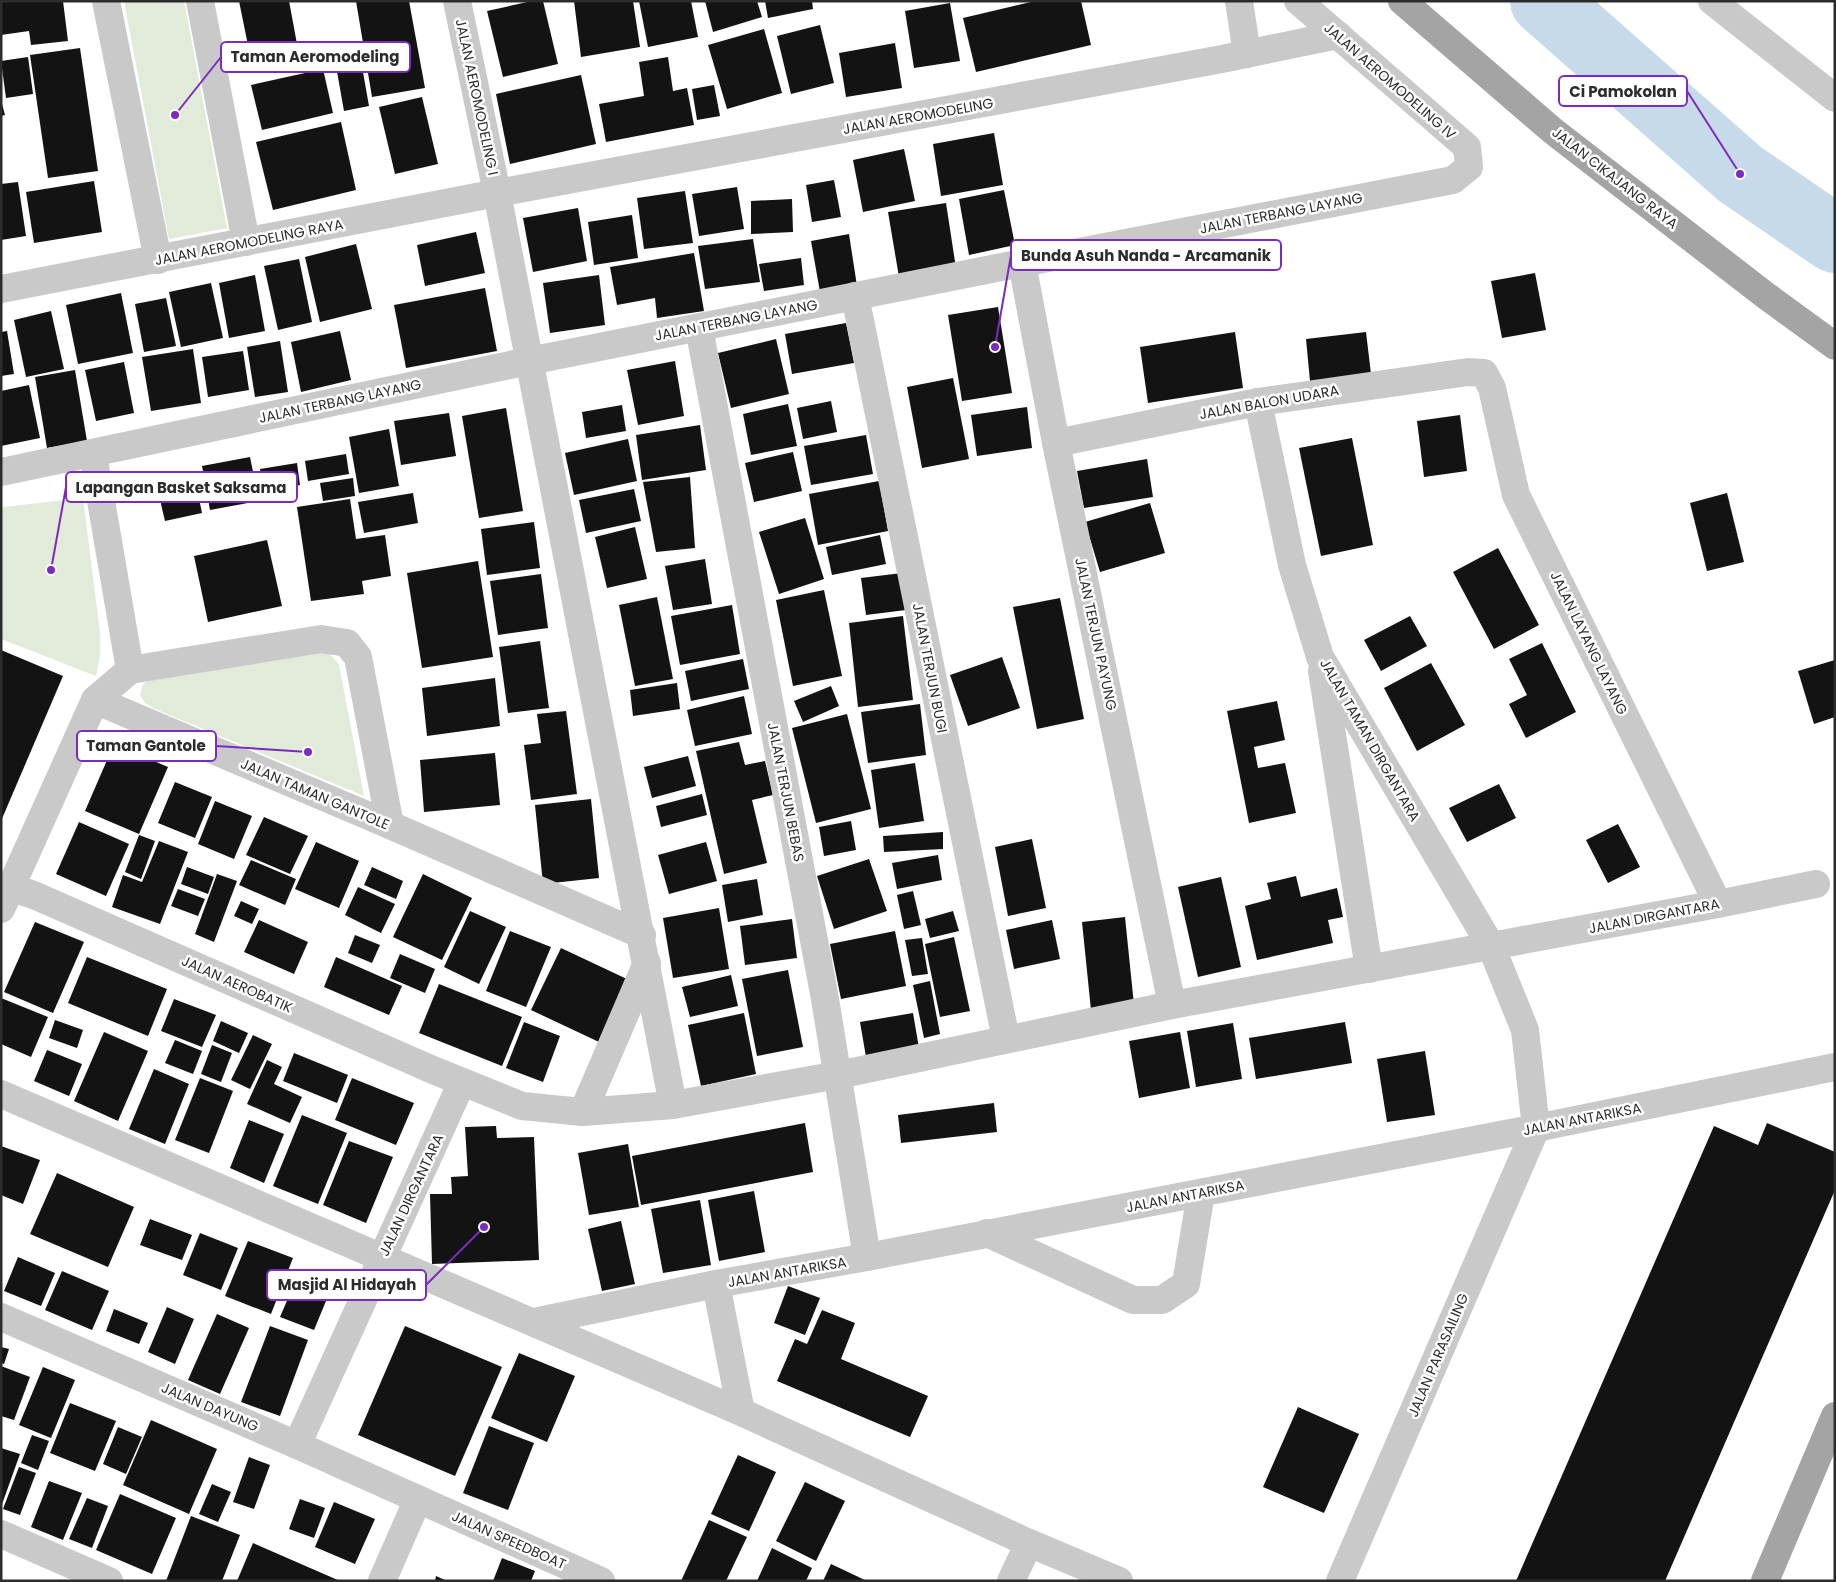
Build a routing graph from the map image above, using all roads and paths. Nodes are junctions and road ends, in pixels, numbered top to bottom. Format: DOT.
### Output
graph roads {
  1 [pos="106,1"];
  2 [pos="200,1"];
  3 [pos="457,1"];
  4 [pos="1238,1"];
  5 [pos="1298,1"];
  6 [pos="1402,1"];
  7 [pos="1712,1"];
  8 [pos="1338,35"];
  9 [pos="1247,54"];
  10 [pos="1835,98"];
  11 [pos="1469,167"];
  12 [pos="497,193"];
  13 [pos="246,242"];
  14 [pos="158,260"];
  15 [pos="1022,263"];
  16 [pos="1,290"];
  17 [pos="855,296"];
  18 [pos="699,328"];
  19 [pos="1835,346"];
  20 [pos="529,361"];
  21 [pos="1484,374"];
  22 [pos="1258,402"];
  23 [pos="1056,443"];
  24 [pos="93,454"];
  25 [pos="1,472"];
  26 [pos="1320,657"];
  27 [pos="130,670"];
  28 [pos="95,700"];
  29 [pos="390,825"];
  30 [pos="1816,884"];
  31 [pos="6,898"];
  32 [pos="1718,904"];
  33 [pos="642,935"];
  34 [pos="1491,946"];
  35 [pos="647,963"];
  36 [pos="1369,969"];
  37 [pos="1172,1005"];
  38 [pos="1006,1039"];
  39 [pos="1835,1067"];
  40 [pos="838,1075"];
  41 [pos="462,1082"];
  42 [pos="1,1094"];
  43 [pos="673,1105"];
  44 [pos="583,1112"];
  45 [pos="1536,1128"];
  46 [pos="1201,1193"];
  47 [pos="987,1233"];
  48 [pos="382,1257"];
  49 [pos="867,1257"];
  50 [pos="716,1284"];
  51 [pos="1,1317"];
  52 [pos="534,1322"];
  53 [pos="741,1412"];
  54 [pos="1835,1416"];
  55 [pos="297,1445"];
  56 [pos="418,1499"];
  57 [pos="1,1534"];
  58 [pos="1029,1544"];
  59 [pos="109,1581"];
  60 [pos="382,1581"];
  61 [pos="601,1581"];
  62 [pos="1012,1581"];
  63 [pos="1119,1581"];
  64 [pos="1340,1581"];
  65 [pos="1765,1581"];
  1 -- 14 [label="street"];
  2 -- 13 [label="street"];
  3 -- 12 [label="street, JALAN AEROMODELING I"];
  4 -- 9 [label="street"];
  5 -- 8 [label="street, JALAN AEROMODELING IV"];
  6 -- 19 [label="main road, JALAN CIKAJANG RAYA"];
  7 -- 10 [label="street"];
  8 -- 9 [label="street, JALAN AEROMODELING"];
  8 -- 11 [label="street, JALAN AEROMODELING IV"];
  9 -- 12 [label="street, JALAN AEROMODELING"];
  11 -- 15 [label="street, JALAN TERBANG LAYANG"];
  12 -- 13 [label="street, JALAN AEROMODELING RAYA"];
  12 -- 20 [label="street, JALAN AEROMODELING I"];
  13 -- 14 [label="street, JALAN AEROMODELING RAYA"];
  14 -- 16 [label="street, JALAN AEROMODELING RAYA"];
  15 -- 17 [label="street, JALAN TERBANG LAYANG"];
  15 -- 23 [label="street, JALAN TERJUN PAYUNG"];
  17 -- 18 [label="street, JALAN TERBANG LAYANG"];
  17 -- 38 [label="street, JALAN TERJUN BUGI"];
  18 -- 20 [label="street, JALAN TERBANG LAYANG"];
  18 -- 40 [label="street, JALAN TERJUN BEBAS"];
  20 -- 24 [label="street, JALAN TERBANG LAYANG"];
  20 -- 33 [label="street, JALAN AEROMODELING I"];
  21 -- 22 [label="street, JALAN BALON UDARA"];
  21 -- 32 [label="street, JALAN LAYANG LAYANG"];
  22 -- 23 [label="street, JALAN BALON UDARA"];
  22 -- 26 [label="street, JALAN TAMAN DIRGANTARA"];
  23 -- 37 [label="street, JALAN TERJUN PAYUNG"];
  24 -- 25 [label="street, JALAN TERBANG LAYANG"];
  24 -- 27 [label="street"];
  26 -- 34 [label="street, JALAN TAMAN DIRGANTARA"];
  26 -- 36 [label="street"];
  27 -- 28 [label="street"];
  27 -- 29 [label="street"];
  28 -- 29 [label="street, JALAN TAMAN GANTOLE"];
  28 -- 31 [label="street"];
  29 -- 33 [label="street, JALAN TAMAN GANTOLE"];
  30 -- 32 [label="street, JALAN DIRGANTARA"];
  31 -- 41 [label="street, JALAN AEROBATIK"];
  32 -- 34 [label="street, JALAN DIRGANTARA"];
  33 -- 35 [label="street, JALAN AEROMODELING I"];
  34 -- 36 [label="street, JALAN DIRGANTARA"];
  34 -- 45 [label="street, JALAN TAMAN DIRGANTARA"];
  35 -- 43 [label="street, JALAN AEROMODELING I"];
  35 -- 44 [label="street"];
  36 -- 37 [label="street, JALAN DIRGANTARA"];
  37 -- 38 [label="street, JALAN DIRGANTARA"];
  38 -- 40 [label="street, JALAN AEROBATIK"];
  39 -- 45 [label="street, JALAN ANTARIKSA"];
  40 -- 43 [label="street, JALAN AEROBATIK"];
  40 -- 49 [label="street, JALAN TERJUN BEBAS"];
  41 -- 44 [label="street, JALAN AEROBATIK"];
  41 -- 48 [label="street, JALAN DIRGANTARA"];
  42 -- 48 [label="street"];
  43 -- 44 [label="street, JALAN AEROBATIK"];
  45 -- 46 [label="street, JALAN ANTARIKSA"];
  45 -- 64 [label="street, JALAN PARASAILING"];
  46 -- 47 [label="street, JALAN ANTARIKSA"];
  46 -- 47 [label="street"];
  47 -- 49 [label="street, JALAN ANTARIKSA"];
  48 -- 52 [label="street"];
  48 -- 55 [label="street, JALAN DIRGANTARA"];
  49 -- 50 [label="street, JALAN ANTARIKSA"];
  50 -- 52 [label="street, JALAN ANTARIKSA"];
  50 -- 53 [label="street"];
  51 -- 55 [label="street, JALAN DAYUNG"];
  52 -- 53 [label="street"];
  53 -- 58 [label="street"];
  54 -- 65 [label="main road"];
  55 -- 56 [label="street, JALAN DAYUNG"];
  56 -- 60 [label="street"];
  56 -- 61 [label="street, JALAN SPEEDBOAT"];
  57 -- 59 [label="street"];
  58 -- 62 [label="street"];
  58 -- 63 [label="street"];
}
